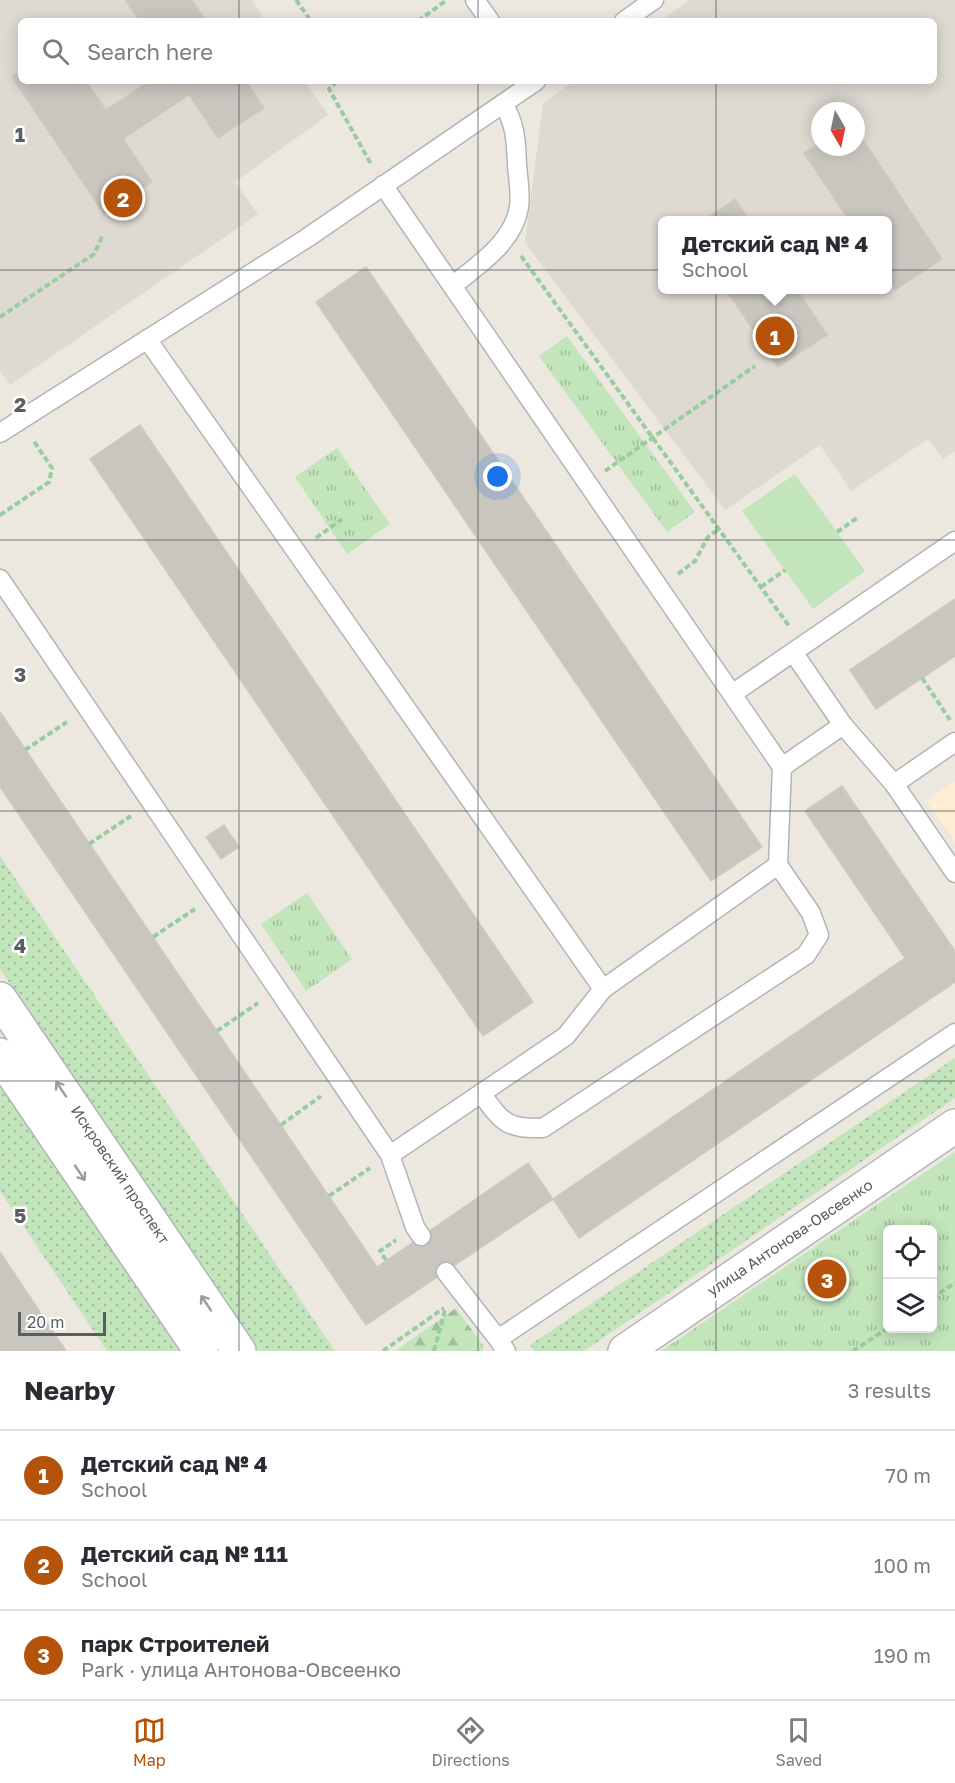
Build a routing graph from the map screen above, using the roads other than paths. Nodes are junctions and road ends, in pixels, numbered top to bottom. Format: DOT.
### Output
graph roads {
  1 [pos="475,0"];
  2 [pos="654,0"];
  3 [pos="488,18"];
  4 [pos="628,18"];
  5 [pos="530,84"];
  6 [pos="503,104"];
  7 [pos="383,186"];
  8 [pos="452,286"];
  9 [pos="147,339"];
  10 [pos="0,433"];
  11 [pos="955,541"];
  12 [pos="0,579"];
  13 [pos="798,649"];
  14 [pos="732,693"];
  15 [pos="843,725"];
  16 [pos="955,742"];
  17 [pos="782,767"];
  18 [pos="894,784"];
  19 [pos="778,865"];
  20 [pos="955,873"];
  21 [pos="603,989"];
  22 [pos="0,999"];
  23 [pos="955,1033"];
  24 [pos="0,1056"];
  25 [pos="481,1093"];
  26 [pos="955,1126"];
  27 [pos="390,1155"];
  28 [pos="421,1236"];
  29 [pos="446,1272"];
  30 [pos="502,1345"];
  31 [pos="201,1351"];
  32 [pos="239,1351"];
  33 [pos="625,1351"];
  1 -- 3 [label="lane"];
  2 -- 4 [label="lane"];
  5 -- 6 [label="lane"];
  6 -- 7 [label="lane"];
  6 -- 8 [label="lane"];
  7 -- 8 [label="lane"];
  7 -- 9 [label="lane"];
  8 -- 14 [label="lane"];
  9 -- 10 [label="lane"];
  9 -- 21 [label="lane"];
  11 -- 13 [label="lane"];
  12 -- 27 [label="lane"];
  13 -- 14 [label="lane"];
  13 -- 15 [label="lane"];
  14 -- 17 [label="lane"];
  15 -- 17 [label="lane"];
  15 -- 18 [label="lane"];
  16 -- 18 [label="lane"];
  17 -- 19 [label="lane"];
  18 -- 20 [label="lane"];
  19 -- 21 [label="lane"];
  19 -- 25 [label="lane"];
  21 -- 25 [label="lane"];
  32 -- 22 [label="street, Искровский проспект, one-way"];
  23 -- 30 [label="lane"];
  24 -- 31 [label="street, one-way"];
  25 -- 27 [label="lane"];
  26 -- 33 [label="street, улица Антонова-Овсеенко"];
  27 -- 28 [label="lane"];
  29 -- 30 [label="lane"];
}
